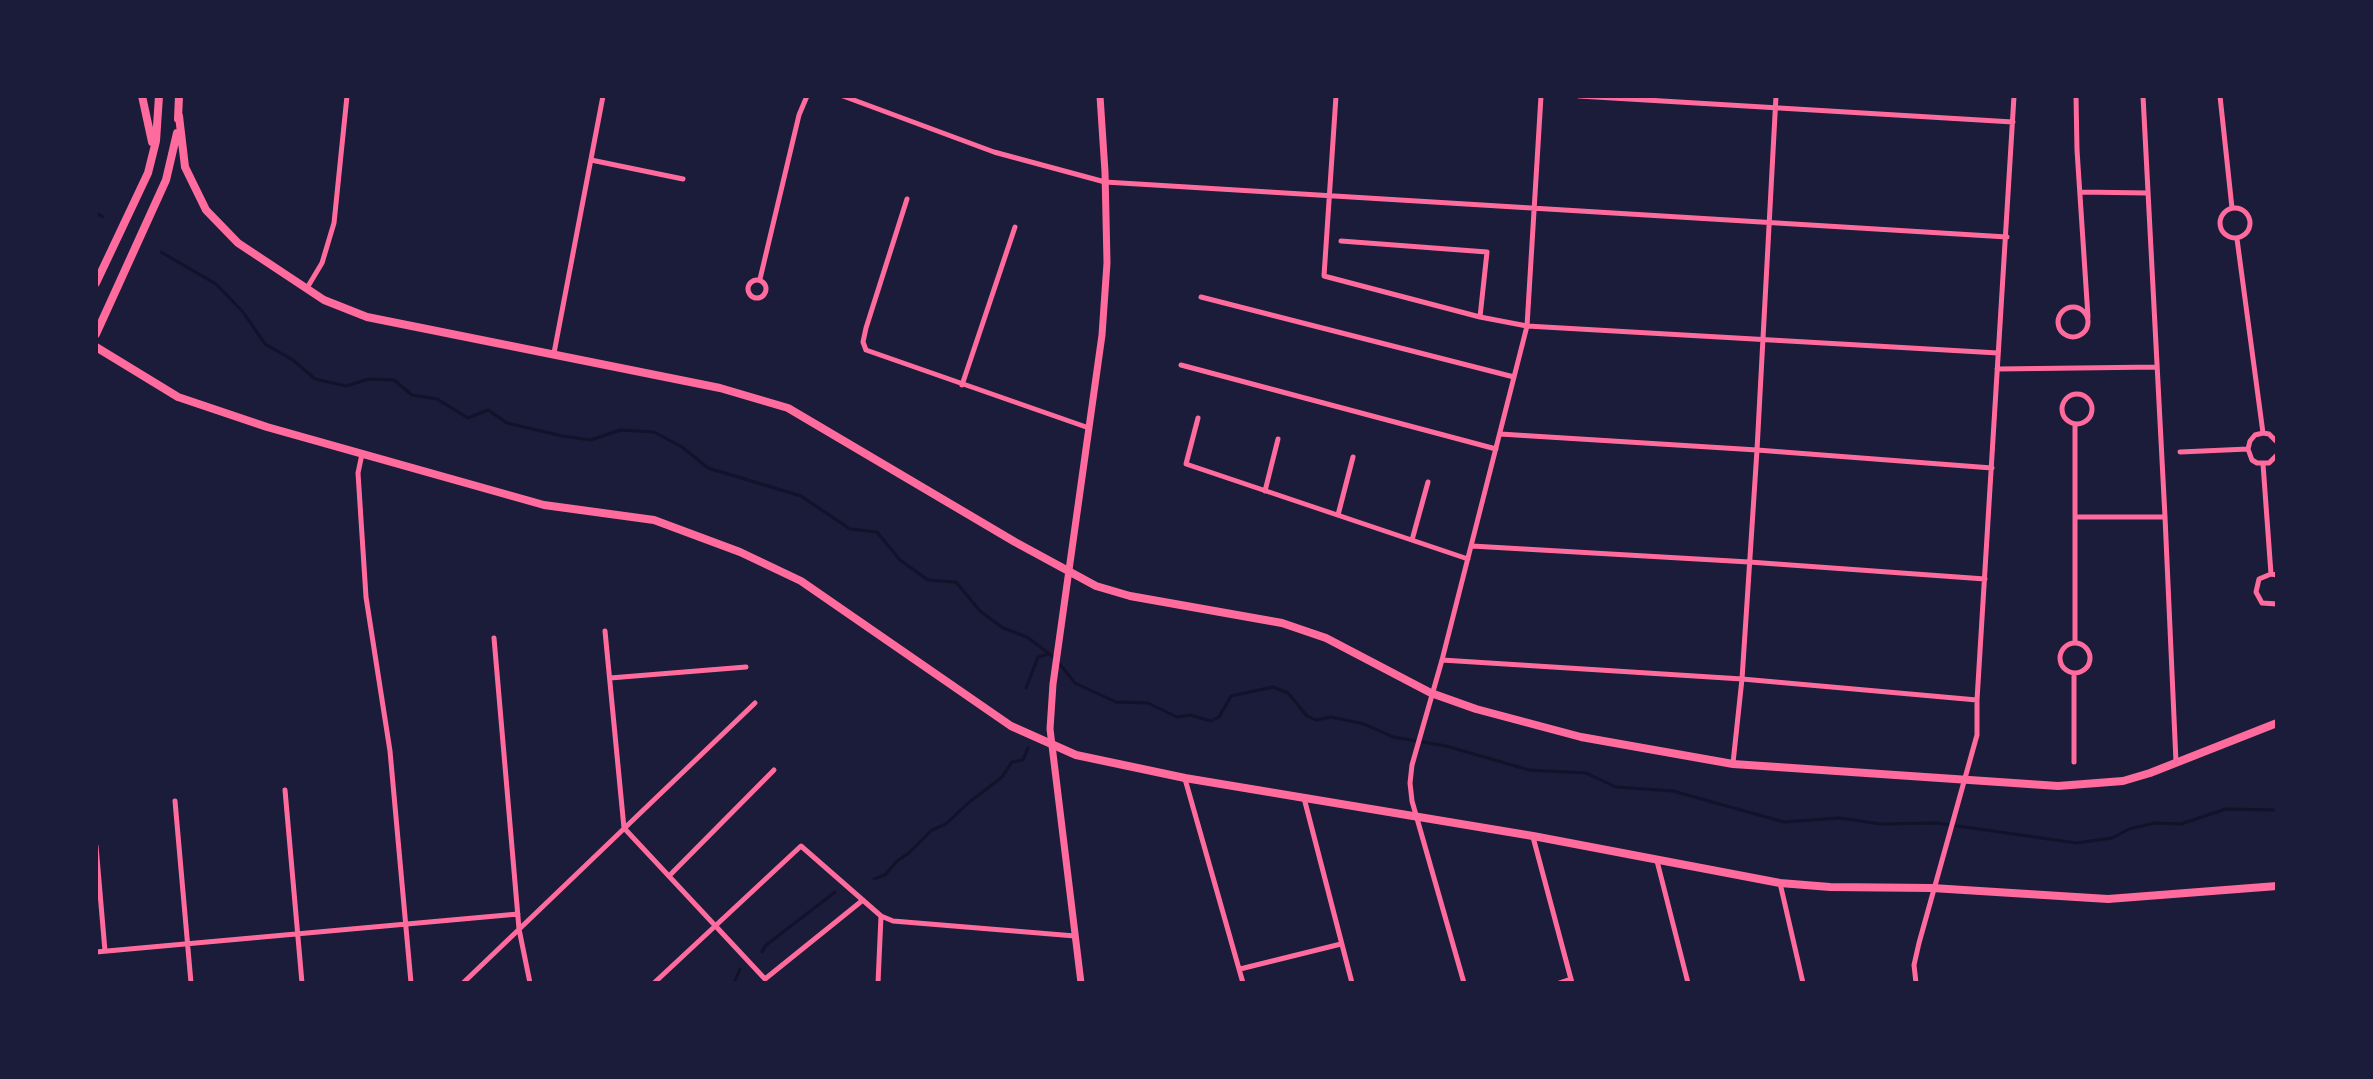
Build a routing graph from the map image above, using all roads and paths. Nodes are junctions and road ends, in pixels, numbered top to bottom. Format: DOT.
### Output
graph roads {
  1 [pos="142,96"];
  2 [pos="159,96"];
  3 [pos="179,96"];
  4 [pos="347,96"];
  5 [pos="603,96"];
  6 [pos="807,96"];
  7 [pos="843,96"];
  8 [pos="1100,96"];
  9 [pos="1336,96"];
  10 [pos="1541,96"];
  11 [pos="1579,96"];
  12 [pos="1776,96"];
  13 [pos="2014,96"];
  14 [pos="2076,96"];
  15 [pos="2143,96"];
  16 [pos="2220,96"];
  17 [pos="1775,109"];
  18 [pos="179,116"];
  19 [pos="2013,122"];
  20 [pos="152,159"];
  21 [pos="591,160"];
  22 [pos="683,179"];
  23 [pos="1105,182"];
  24 [pos="2080,192"];
  25 [pos="2148,193"];
  26 [pos="1329,196"];
  27 [pos="907,199"];
  28 [pos="1534,208"];
  29 [pos="2232,208"];
  30 [pos="1768,223"];
  31 [pos="1015,227"];
  32 [pos="2007,237"];
  33 [pos="2237,239"];
  34 [pos="1341,241"];
  35 [pos="760,279"];
  36 [pos="96,283"];
  37 [pos="307,289"];
  38 [pos="1201,297"];
  39 [pos="1480,317"];
  40 [pos="2088,317"];
  41 [pos="1527,326"];
  42 [pos="96,334"];
  43 [pos="1762,338"];
  44 [pos="96,347"];
  45 [pos="554,353"];
  46 [pos="1998,353"];
  47 [pos="1181,365"];
  48 [pos="2157,367"];
  49 [pos="1997,369"];
  50 [pos="1514,377"];
  51 [pos="962,385"];
  52 [pos="1198,418"];
  53 [pos="2075,425"];
  54 [pos="1089,428"];
  55 [pos="2263,433"];
  56 [pos="1500,434"];
  57 [pos="1278,439"];
  58 [pos="2277,442"];
  59 [pos="1496,449"];
  60 [pos="2248,449"];
  61 [pos="1757,450"];
  62 [pos="2180,452"];
  63 [pos="362,454"];
  64 [pos="2277,455"];
  65 [pos="1353,457"];
  66 [pos="2263,464"];
  67 [pos="1992,468"];
  68 [pos="1428,482"];
  69 [pos="1265,491"];
  70 [pos="1338,515"];
  71 [pos="2075,517"];
  72 [pos="2165,517"];
  73 [pos="1412,540"];
  74 [pos="1472,546"];
  75 [pos="1468,559"];
  76 [pos="1749,562"];
  77 [pos="1068,573"];
  78 [pos="2274,575"];
  79 [pos="1985,579"];
  80 [pos="2277,604"];
  81 [pos="605,631"];
  82 [pos="494,638"];
  83 [pos="2075,642"];
  84 [pos="1442,660"];
  85 [pos="746,667"];
  86 [pos="2074,673"];
  87 [pos="610,678"];
  88 [pos="1742,679"];
  89 [pos="1431,693"];
  90 [pos="1977,700"];
  91 [pos="755,703"];
  92 [pos="2277,723"];
  93 [pos="1051,746"];
  94 [pos="2074,762"];
  95 [pos="2176,763"];
  96 [pos="1733,764"];
  97 [pos="774,770"];
  98 [pos="1185,778"];
  99 [pos="1966,782"];
  100 [pos="285,790"];
  101 [pos="1304,798"];
  102 [pos="175,801"];
  103 [pos="1417,818"];
  104 [pos="624,828"];
  105 [pos="1533,836"];
  106 [pos="96,846"];
  107 [pos="1657,861"];
  108 [pos="669,876"];
  109 [pos="1780,883"];
  110 [pos="2277,886"];
  111 [pos="1932,888"];
  112 [pos="863,900"];
  113 [pos="518,914"];
  114 [pos="881,916"];
  115 [pos="406,924"];
  116 [pos="715,925"];
  117 [pos="519,929"];
  118 [pos="298,934"];
  119 [pos="1075,936"];
  120 [pos="187,944"];
  121 [pos="1341,944"];
  122 [pos="105,951"];
  123 [pos="96,952"];
  124 [pos="1240,969"];
  125 [pos="765,981"];
  126 [pos="1571,981"];
  127 [pos="191,983"];
  128 [pos="302,983"];
  129 [pos="411,983"];
  130 [pos="463,983"];
  131 [pos="530,983"];
  132 [pos="654,983"];
  133 [pos="878,983"];
  134 [pos="1081,983"];
  135 [pos="1243,983"];
  136 [pos="1352,983"];
  137 [pos="1464,983"];
  138 [pos="1559,983"];
  139 [pos="1688,983"];
  140 [pos="1803,983"];
  141 [pos="1916,983"];
  1 -- 20 [label="main road"];
  2 -- 20 [label="main road"];
  3 -- 18 [label="main road"];
  4 -- 37 [label="street"];
  5 -- 21 [label="street"];
  6 -- 35 [label="street"];
  7 -- 23 [label="street"];
  8 -- 23 [label="street"];
  9 -- 26 [label="street"];
  10 -- 28 [label="street"];
  11 -- 17 [label="street"];
  12 -- 17 [label="street"];
  13 -- 19 [label="street"];
  14 -- 24 [label="street"];
  15 -- 25 [label="street"];
  16 -- 29 [label="street"];
  17 -- 19 [label="street"];
  17 -- 30 [label="street"];
  18 -- 37 [label="main road"];
  18 -- 42 [label="main road"];
  19 -- 32 [label="street"];
  20 -- 36 [label="main road"];
  21 -- 22 [label="street"];
  21 -- 45 [label="street"];
  23 -- 26 [label="street"];
  23 -- 54 [label="street"];
  24 -- 25 [label="street"];
  24 -- 40 [label="street"];
  25 -- 48 [label="street"];
  26 -- 28 [label="street"];
  26 -- 39 [label="street"];
  27 -- 51 [label="street"];
  28 -- 30 [label="street"];
  28 -- 41 [label="street"];
  29 -- 33 [label="street"];
  29 -- 33 [label="street"];
  30 -- 32 [label="street"];
  30 -- 43 [label="street"];
  31 -- 51 [label="street"];
  32 -- 46 [label="street"];
  33 -- 55 [label="street"];
  34 -- 39 [label="street"];
  37 -- 45 [label="main road"];
  38 -- 50 [label="street"];
  39 -- 41 [label="street"];
  40 -- 40 [label="street"];
  41 -- 43 [label="street"];
  41 -- 50 [label="street"];
  43 -- 46 [label="street"];
  43 -- 61 [label="street"];
  44 -- 63 [label="main road"];
  45 -- 77 [label="main road"];
  46 -- 49 [label="street"];
  47 -- 59 [label="street"];
  48 -- 49 [label="street"];
  48 -- 72 [label="street"];
  49 -- 67 [label="street"];
  50 -- 56 [label="street"];
  51 -- 54 [label="street"];
  52 -- 69 [label="street"];
  53 -- 53 [label="street"];
  53 -- 71 [label="street"];
  54 -- 77 [label="street"];
  55 -- 58 [label="street"];
  55 -- 60 [label="street"];
  56 -- 59 [label="street"];
  56 -- 61 [label="street"];
  57 -- 69 [label="street"];
  59 -- 74 [label="street"];
  60 -- 62 [label="street"];
  60 -- 66 [label="street"];
  61 -- 67 [label="street"];
  61 -- 76 [label="street"];
  63 -- 93 [label="main road"];
  63 -- 115 [label="street"];
  64 -- 66 [label="street"];
  65 -- 70 [label="street"];
  66 -- 78 [label="street"];
  67 -- 79 [label="street"];
  68 -- 73 [label="street"];
  69 -- 70 [label="street"];
  70 -- 73 [label="street"];
  71 -- 72 [label="street"];
  71 -- 83 [label="street"];
  72 -- 95 [label="street"];
  73 -- 75 [label="street"];
  74 -- 75 [label="street"];
  74 -- 76 [label="street"];
  75 -- 84 [label="street"];
  76 -- 79 [label="street"];
  76 -- 88 [label="street"];
  77 -- 89 [label="main road"];
  77 -- 93 [label="street"];
  78 -- 80 [label="street"];
  79 -- 90 [label="street"];
  81 -- 87 [label="street"];
  82 -- 113 [label="street"];
  83 -- 86 [label="street"];
  83 -- 86 [label="street"];
  84 -- 88 [label="street"];
  84 -- 89 [label="street"];
  85 -- 87 [label="street"];
  86 -- 94 [label="street"];
  87 -- 104 [label="street"];
  88 -- 90 [label="street"];
  88 -- 96 [label="street"];
  89 -- 96 [label="main road"];
  89 -- 103 [label="street"];
  90 -- 99 [label="street"];
  91 -- 104 [label="street"];
  92 -- 95 [label="main road"];
  93 -- 98 [label="main road"];
  93 -- 119 [label="street"];
  95 -- 99 [label="main road"];
  96 -- 99 [label="main road"];
  97 -- 108 [label="street"];
  98 -- 101 [label="main road"];
  98 -- 124 [label="street"];
  99 -- 111 [label="street"];
  100 -- 118 [label="street"];
  101 -- 103 [label="main road"];
  101 -- 121 [label="street"];
  102 -- 120 [label="street"];
  103 -- 105 [label="main road"];
  103 -- 137 [label="street"];
  104 -- 108 [label="street"];
  104 -- 117 [label="street"];
  105 -- 107 [label="main road"];
  105 -- 126 [label="street"];
  106 -- 122 [label="street"];
  107 -- 109 [label="main road"];
  107 -- 139 [label="street"];
  108 -- 116 [label="street"];
  109 -- 111 [label="main road"];
  109 -- 140 [label="street"];
  110 -- 111 [label="main road"];
  111 -- 141 [label="street"];
  112 -- 114 [label="street"];
  112 -- 116 [label="street"];
  112 -- 125 [label="street"];
  113 -- 115 [label="street"];
  113 -- 117 [label="street"];
  114 -- 119 [label="street"];
  114 -- 133 [label="street"];
  115 -- 118 [label="street"];
  115 -- 129 [label="street"];
  116 -- 125 [label="street"];
  116 -- 132 [label="street"];
  117 -- 130 [label="street"];
  117 -- 131 [label="street"];
  118 -- 120 [label="street"];
  118 -- 128 [label="street"];
  119 -- 134 [label="street"];
  120 -- 122 [label="street"];
  120 -- 127 [label="street"];
  121 -- 124 [label="street"];
  121 -- 136 [label="street"];
  122 -- 123 [label="street"];
  124 -- 135 [label="street"];
  126 -- 138 [label="street"];
}
